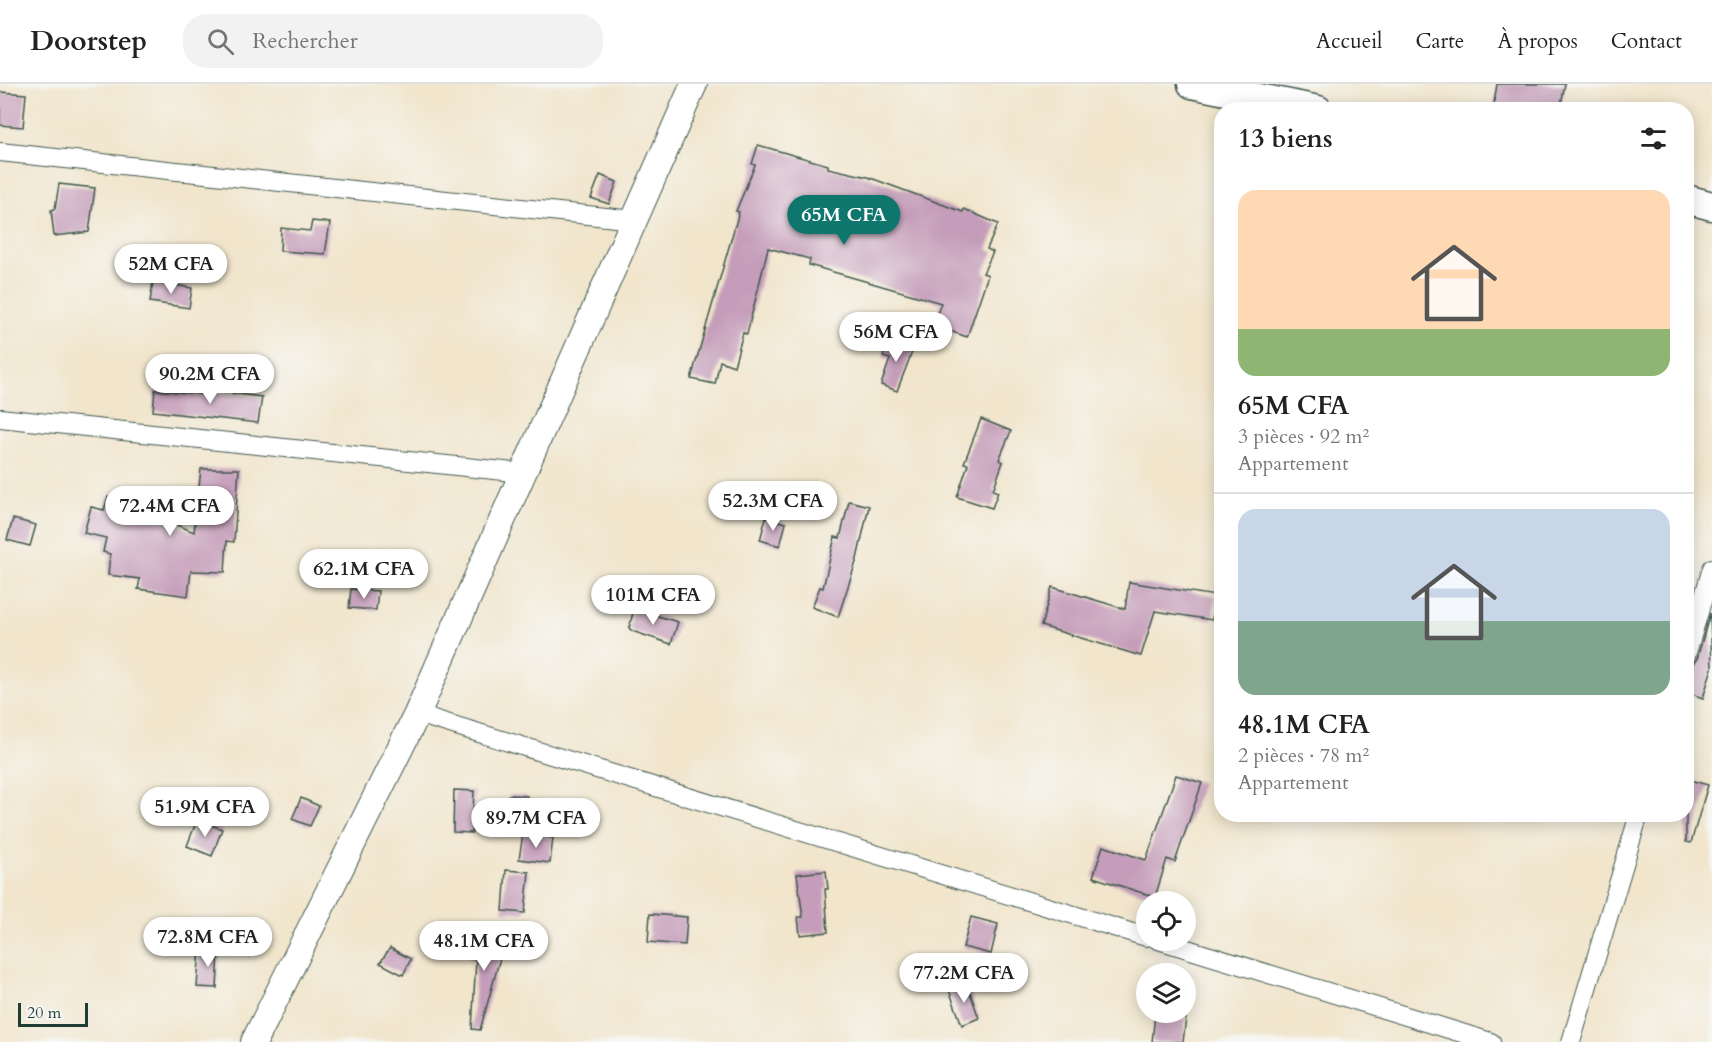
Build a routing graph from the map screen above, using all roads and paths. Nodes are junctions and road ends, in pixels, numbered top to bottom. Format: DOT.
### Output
graph roads {
  1 [pos="694,84"];
  2 [pos="1192,84"];
  3 [pos="1279,102"];
  4 [pos="0,152"];
  5 [pos="1694,200"];
  6 [pos="1712,206"];
  7 [pos="634,220"];
  8 [pos="0,418"];
  9 [pos="523,473"];
  10 [pos="1712,568"];
  11 [pos="1694,629"];
  12 [pos="417,714"];
  13 [pos="1637,822"];
  14 [pos="1136,934"];
  15 [pos="1194,951"];
  16 [pos="254,1042"];
  17 [pos="1491,1042"];
  18 [pos="1571,1042"];
  1 -- 7 [label="main road"];
  2 -- 3 [label="main road"];
  4 -- 7 [label="street"];
  5 -- 6 [label="main road"];
  7 -- 9 [label="main road"];
  8 -- 9 [label="street"];
  9 -- 12 [label="main road"];
  10 -- 11 [label="street"];
  12 -- 14 [label="street"];
  12 -- 16 [label="main road"];
  13 -- 18 [label="street"];
  15 -- 17 [label="street"];
}
